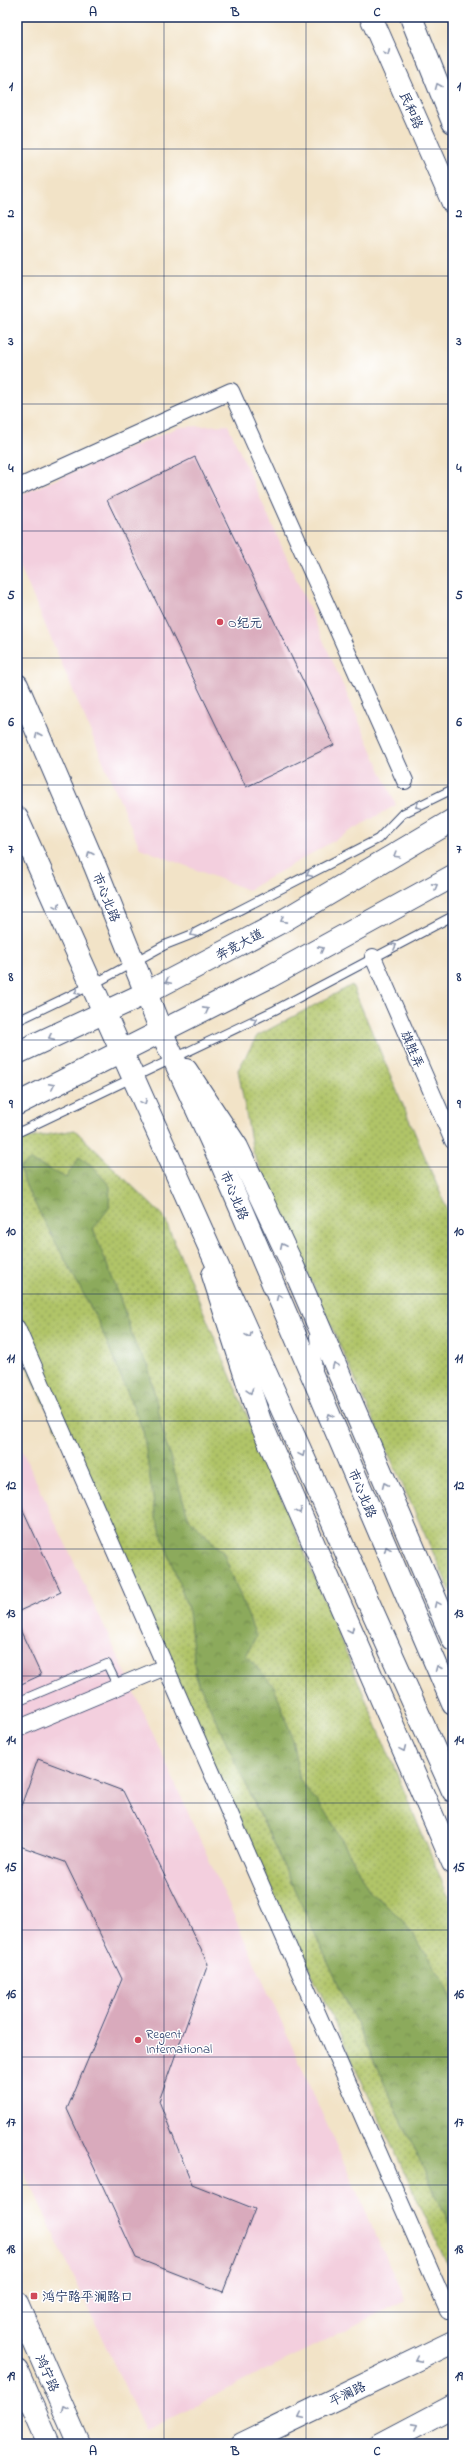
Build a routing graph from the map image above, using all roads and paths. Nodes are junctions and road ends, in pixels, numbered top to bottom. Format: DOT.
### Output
graph roads {
  1 [pos="371,17"];
  2 [pos="410,17"];
  3 [pos="453,122"];
  4 [pos="453,203"];
  5 [pos="17,488"];
  6 [pos="17,685"];
  7 [pos="405,781"];
  8 [pos="453,789"];
  9 [pos="17,818"];
  10 [pos="453,820"];
  11 [pos="453,876"];
  12 [pos="453,916"];
  13 [pos="373,957"];
  14 [pos="134,963"];
  15 [pos="92,985"];
  16 [pos="146,992"];
  17 [pos="104,1012"];
  18 [pos="17,1021"];
  19 [pos="162,1033"];
  20 [pos="121,1050"];
  21 [pos="17,1053"];
  22 [pos="175,1057"];
  23 [pos="133,1077"];
  24 [pos="17,1104"];
  25 [pos="17,1133"];
  26 [pos="453,1141"];
  27 [pos="191,1207"];
  28 [pos="311,1310"];
  29 [pos="17,1328"];
  30 [pos="321,1396"];
  31 [pos="453,1640"];
  32 [pos="166,1667"];
  33 [pos="118,1687"];
  34 [pos="17,1702"];
  35 [pos="453,1704"];
  36 [pos="17,1729"];
  37 [pos="453,1791"];
  38 [pos="453,1863"];
  39 [pos="17,2303"];
  40 [pos="448,2311"];
  41 [pos="453,2342"];
  42 [pos="17,2371"];
  43 [pos="453,2406"];
  44 [pos="49,2444"];
  45 [pos="79,2444"];
  46 [pos="242,2444"];
  47 [pos="381,2444"];
  1 -- 4 [label="main road, 民和路, one-way"];
  3 -- 2 [label="main road, one-way"];
  5 -- 7 [label="street"];
  14 -- 6 [label="main road, 市心北路, one-way"];
  8 -- 14 [label="lane, one-way"];
  9 -- 15 [label="main road, one-way"];
  10 -- 16 [label="main road, 奔竞大道, one-way"];
  19 -- 11 [label="main road, one-way"];
  13 -- 12 [label="lane, one-way"];
  22 -- 13 [label="lane, one-way"];
  13 -- 26 [label="street, 旗胜弄"];
  14 -- 15 [label="lane"];
  14 -- 16 [label="main road, 市心北路"];
  15 -- 17 [label="main road"];
  15 -- 18 [label="lane, one-way"];
  16 -- 17 [label="main road, 奔竞大道"];
  16 -- 19 [label="main road, 市心北路"];
  17 -- 20 [label="main road"];
  17 -- 21 [label="main road, 奔竞大道, one-way"];
  19 -- 20 [label="main road"];
  19 -- 22 [label="main road, 市心北路"];
  20 -- 23 [label="main road"];
  24 -- 20 [label="main road, one-way"];
  22 -- 23 [label="lane"];
  28 -- 22 [label="main road, one-way"];
  30 -- 22 [label="main road, 市心北路, one-way"];
  23 -- 25 [label="lane"];
  23 -- 27 [label="main road, one-way"];
  27 -- 37 [label="main road, one-way"];
  27 -- 38 [label="main road, one-way"];
  28 -- 30 [label="lane"];
  31 -- 28 [label="main road, one-way"];
  29 -- 32 [label="street"];
  35 -- 30 [label="main road, 市心北路, one-way"];
  32 -- 33 [label="street"];
  32 -- 40 [label="street"];
  33 -- 34 [label="lane"];
  33 -- 36 [label="street"];
  45 -- 39 [label="main road, 鸿宁路, one-way"];
  41 -- 46 [label="main road, 平澜路, one-way"];
  42 -- 44 [label="main road"];
  47 -- 43 [label="main road, one-way"];
}
